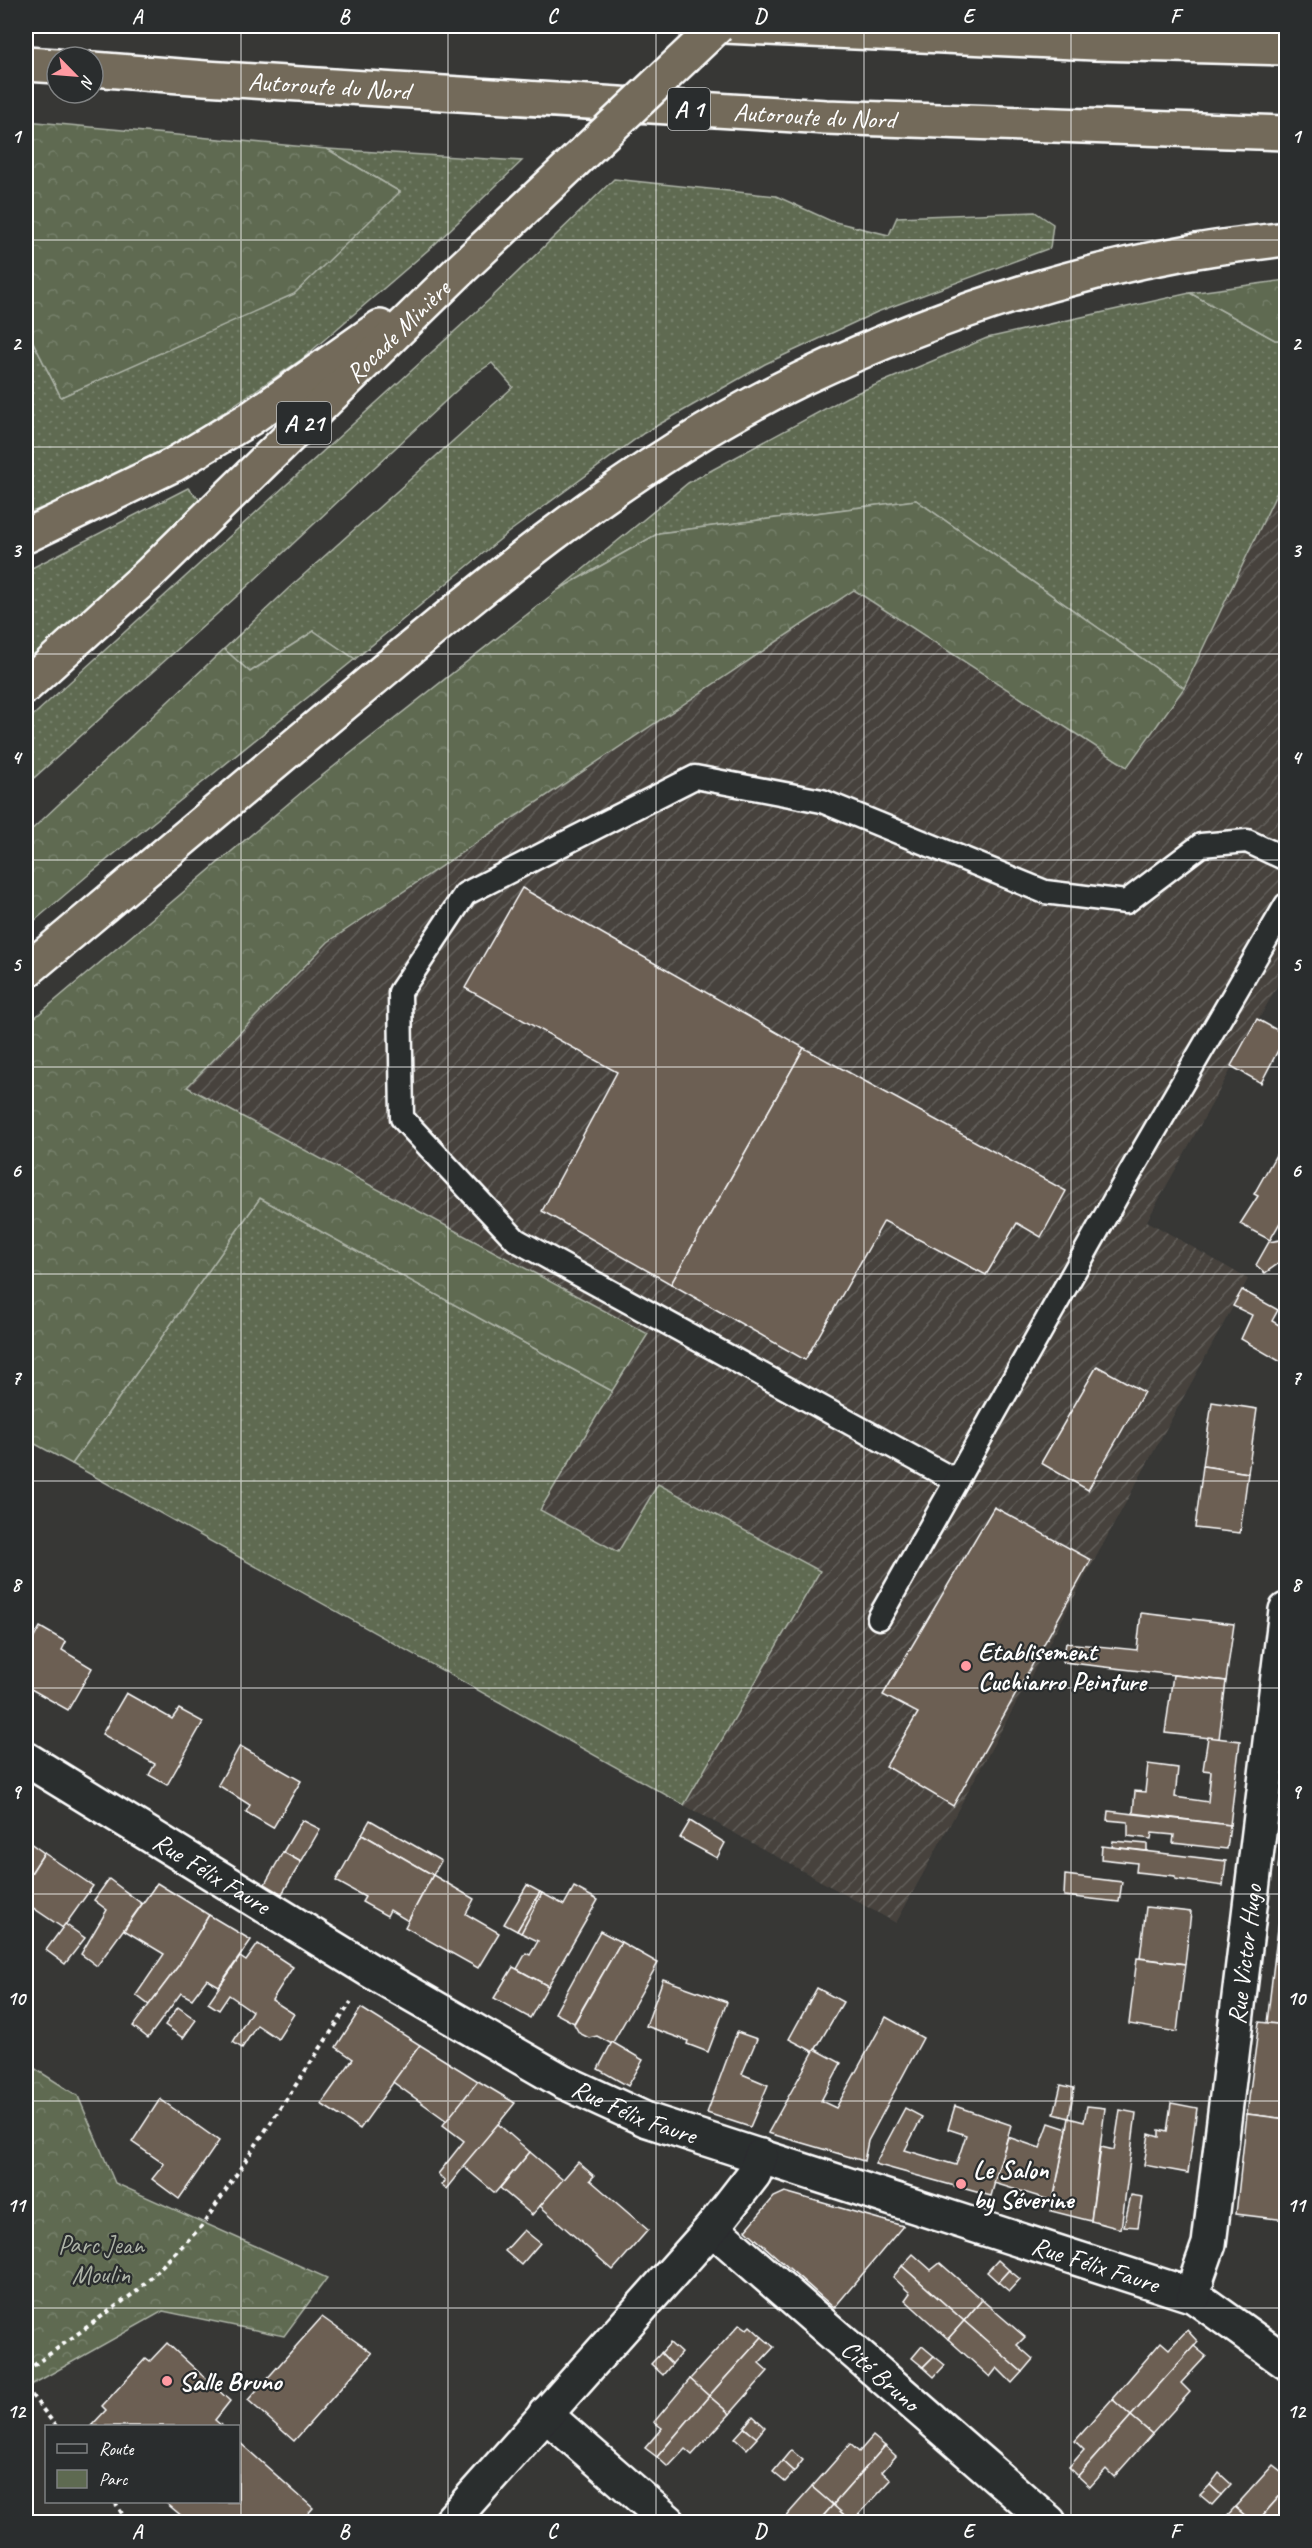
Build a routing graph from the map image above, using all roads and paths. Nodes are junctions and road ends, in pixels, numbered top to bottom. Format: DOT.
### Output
graph roads {
  1 [pos="718,26"];
  2 [pos="724,26"];
  3 [pos="1287,48"];
  4 [pos="26,64"];
  5 [pos="45,65"];
  6 [pos="105,70"];
  7 [pos="1287,133"];
  8 [pos="1287,239"];
  9 [pos="460,270"];
  10 [pos="26,536"];
  11 [pos="26,686"];
  12 [pos="1287,859"];
  13 [pos="1287,905"];
  14 [pos="26,971"];
  15 [pos="956,1481"];
  16 [pos="1287,1610"];
  17 [pos="879,1618"];
  18 [pos="26,1759"];
  19 [pos="371,1971"];
  20 [pos="761,2156"];
  21 [pos="712,2228"];
  22 [pos="1194,2296"];
  23 [pos="1287,2362"];
  24 [pos="26,2371"];
  25 [pos="26,2388"];
  26 [pos="545,2414"];
  27 [pos="54,2425"];
  28 [pos="116,2503"];
  29 [pos="127,2523"];
  30 [pos="450,2523"];
  31 [pos="669,2523"];
  32 [pos="1048,2523"];
  1 -- 9 [label="highway, Rocade Minière / A 21, bridge"];
  2 -- 3 [label="highway"];
  4 -- 5 [label="highway"];
  6 -- 7 [label="highway, Autoroute du Nord / A 1"];
  8 -- 14 [label="highway"];
  9 -- 10 [label="highway"];
  9 -- 11 [label="highway, Rocade Minière / A 21"];
  12 -- 15 [label="lane"];
  13 -- 15 [label="lane"];
  15 -- 17 [label="lane"];
  16 -- 22 [label="street, Rue Victor Hugo"];
  18 -- 19 [label="street, Rue Félix Faure"];
  19 -- 20 [label="street, Rue Félix Faure"];
  19 -- 24 [label="path"];
  20 -- 21 [label="street"];
  20 -- 22 [label="street, Rue Félix Faure"];
  21 -- 26 [label="street"];
  21 -- 32 [label="street, Cité Bruno"];
  22 -- 23 [label="street, Rue Félix Faure"];
  25 -- 27 [label="path"];
  26 -- 30 [label="street"];
  26 -- 31 [label="street"];
  28 -- 29 [label="path"];
}
